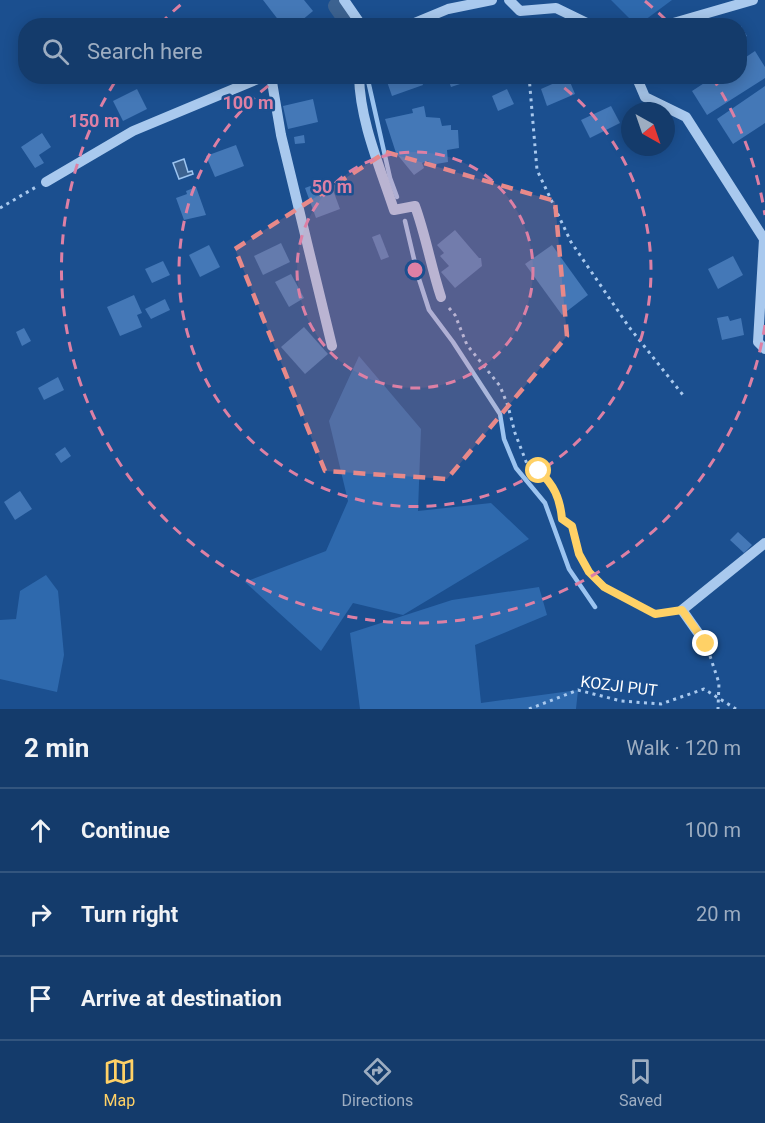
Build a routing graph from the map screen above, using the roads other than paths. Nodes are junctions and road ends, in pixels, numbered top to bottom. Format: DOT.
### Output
graph roads {
  1 [pos="344,0"];
  2 [pos="492,0"];
  3 [pos="509,0"];
  4 [pos="753,0"];
  5 [pos="475,2"];
  6 [pos="356,18"];
  7 [pos="426,18"];
  8 [pos="577,18"];
  9 [pos="691,18"];
  10 [pos="246,84"];
  11 [pos="272,84"];
  12 [pos="359,84"];
  13 [pos="639,84"];
  14 [pos="46,182"];
  15 [pos="441,297"];
  16 [pos="332,346"];
  17 [pos="765,349"];
  18 [pos="765,543"];
  19 [pos="706,644"];
  1 -- 6 [label="street"];
  2 -- 5 [label="street"];
  3 -- 8 [label="street"];
  4 -- 9 [label="street"];
  5 -- 7 [label="street"];
  10 -- 14 [label="street"];
  11 -- 16 [label="street"];
  12 -- 15 [label="street"];
  13 -- 17 [label="street"];
  18 -- 19 [label="street"];
}
